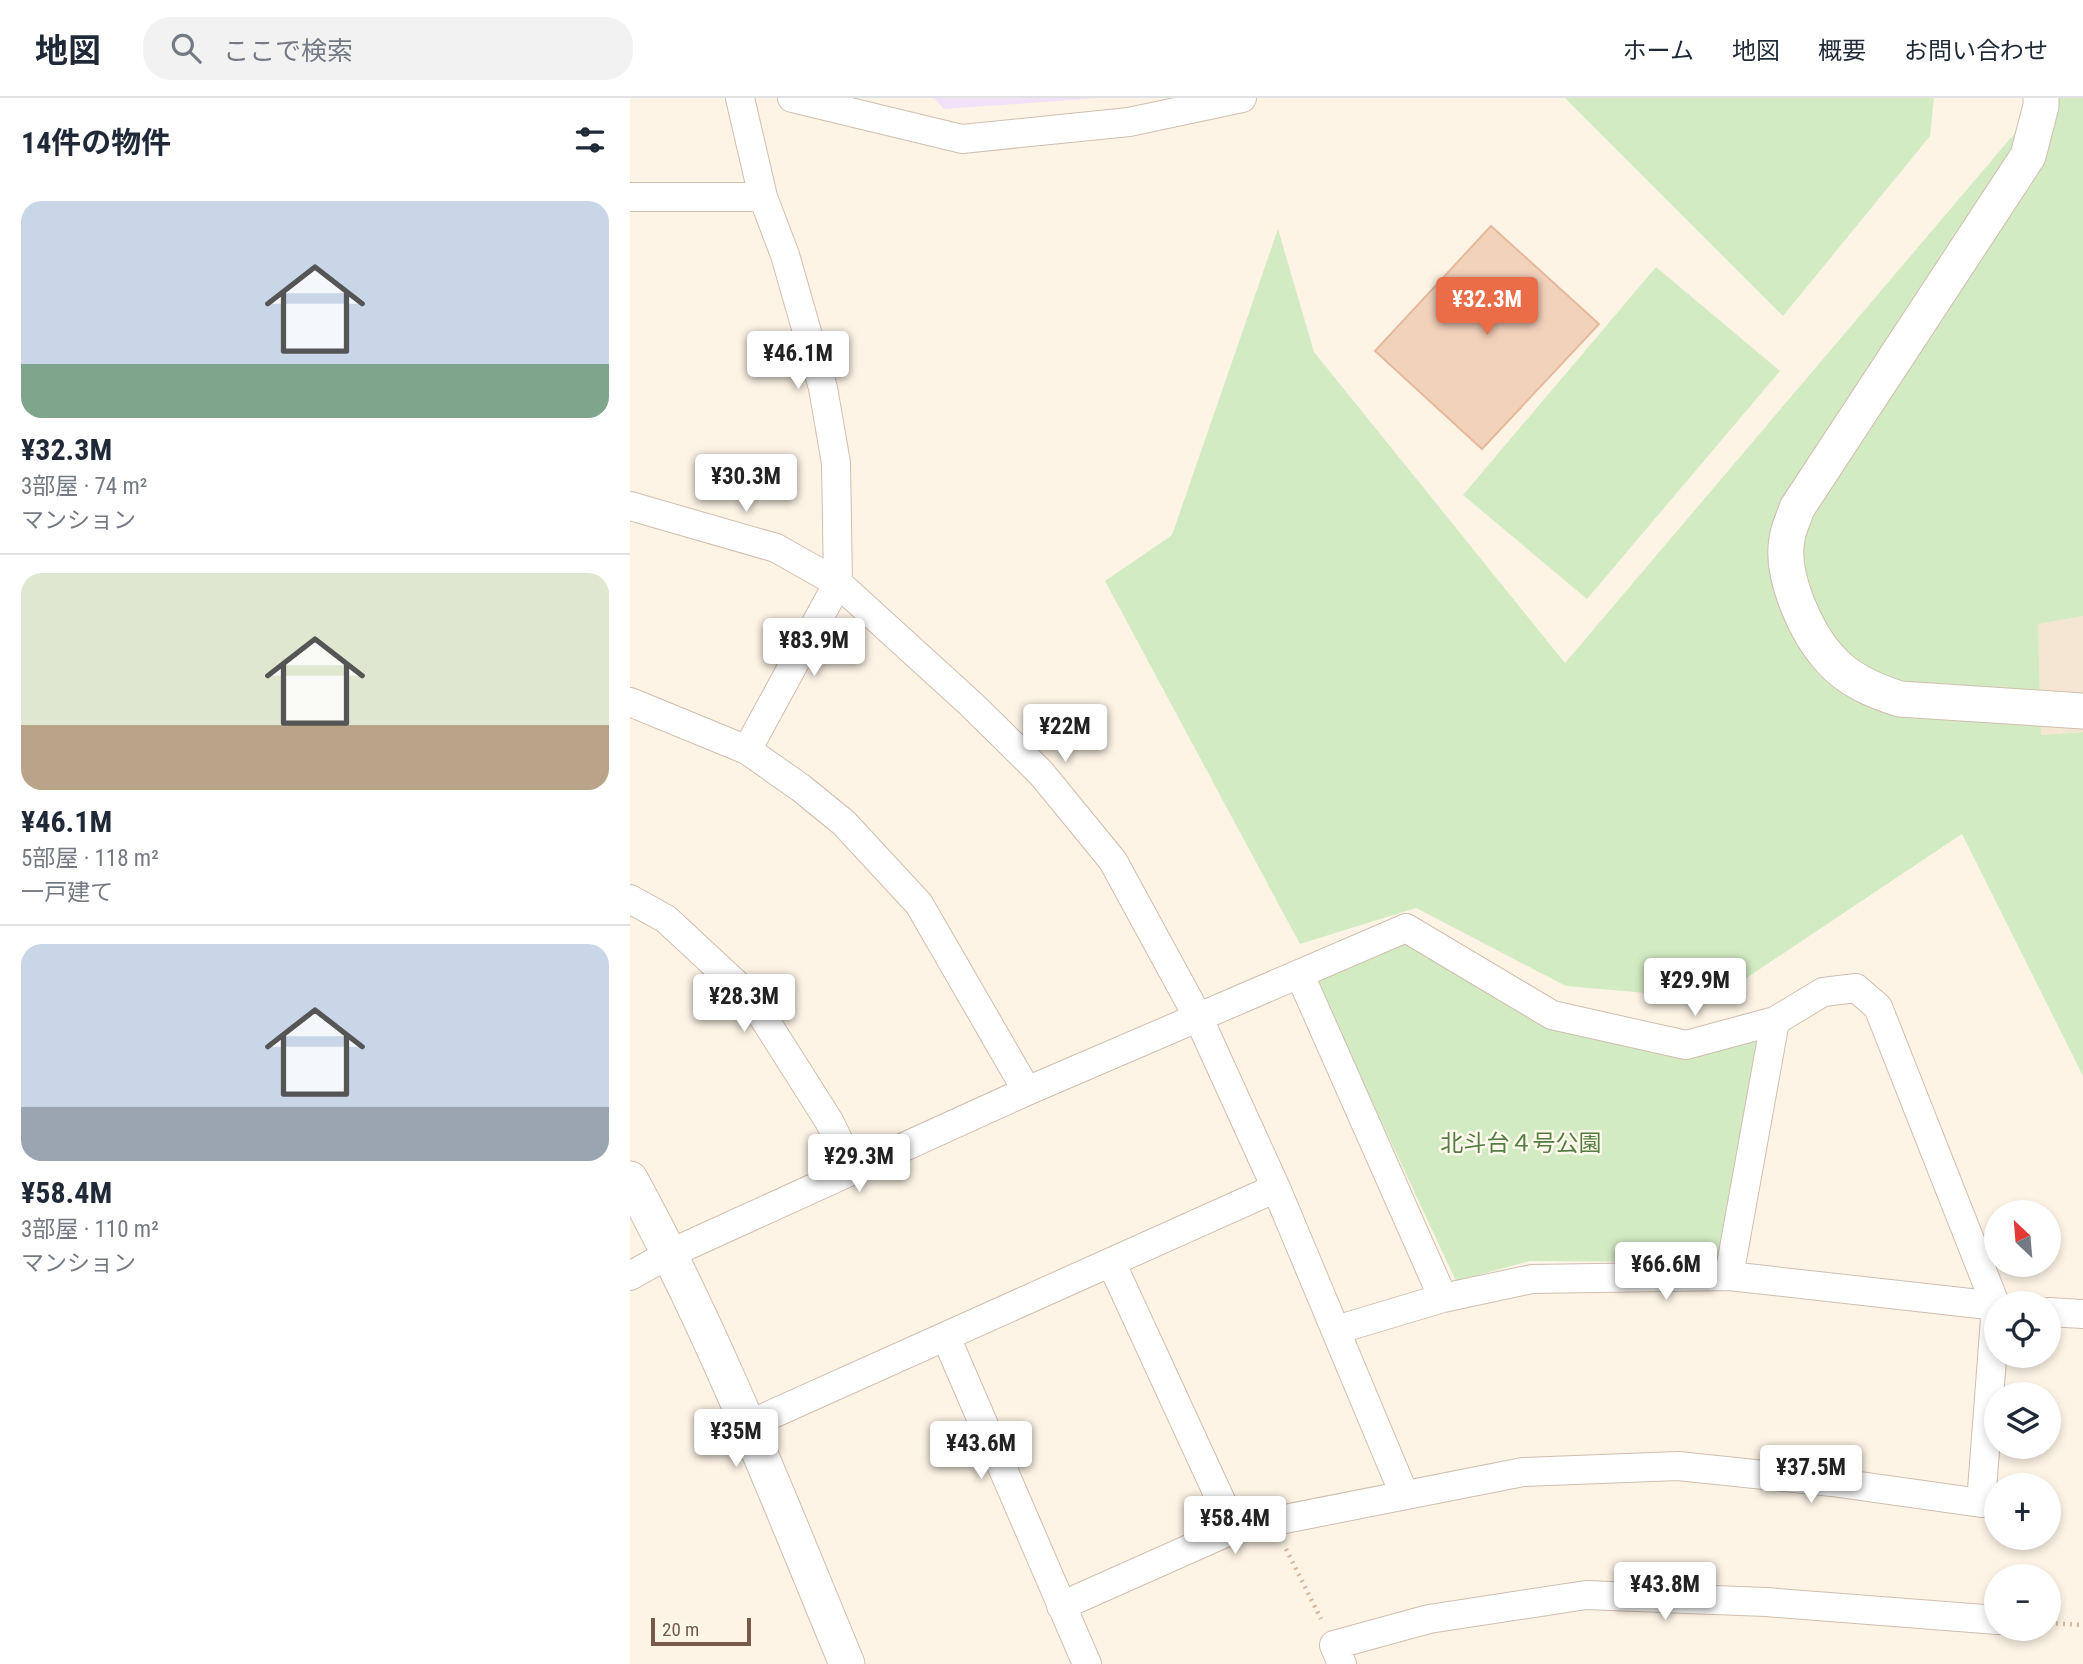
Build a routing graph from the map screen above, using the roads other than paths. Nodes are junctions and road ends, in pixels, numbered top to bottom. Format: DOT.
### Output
graph roads {
  1 [pos="740,98"];
  2 [pos="792,98"];
  3 [pos="1242,98"];
  4 [pos="2041,98"];
  5 [pos="630,197"];
  6 [pos="764,197"];
  7 [pos="630,506"];
  8 [pos="838,583"];
  9 [pos="630,702"];
  10 [pos="2083,710"];
  11 [pos="747,750"];
  12 [pos="630,899"];
  13 [pos="1300,975"];
  14 [pos="1199,1019"];
  15 [pos="1775,1021"];
  16 [pos="1027,1091"];
  17 [pos="853,1170"];
  18 [pos="630,1179"];
  19 [pos="1276,1188"];
  20 [pos="671,1253"];
  21 [pos="1111,1262"];
  22 [pos="630,1276"];
  23 [pos="1729,1276"];
  24 [pos="1990,1291"];
  25 [pos="1443,1298"];
  26 [pos="1984,1305"];
  27 [pos="2061,1313"];
  28 [pos="2083,1314"];
  29 [pos="1336,1330"];
  30 [pos="946,1337"];
  31 [pos="1991,1368"];
  32 [pos="748,1425"];
  33 [pos="1404,1494"];
  34 [pos="1234,1529"];
  35 [pos="1062,1606"];
  36 [pos="1984,1619"];
  37 [pos="1338,1655"];
  38 [pos="847,1664"];
  39 [pos="1087,1664"];
  1 -- 6 [label="street"];
  2 -- 3 [label="street"];
  4 -- 10 [label="street"];
  5 -- 6 [label="street"];
  6 -- 8 [label="street"];
  7 -- 8 [label="street"];
  8 -- 11 [label="street"];
  8 -- 14 [label="street"];
  9 -- 11 [label="street"];
  11 -- 16 [label="street"];
  12 -- 17 [label="street"];
  13 -- 14 [label="street"];
  13 -- 15 [label="street"];
  13 -- 25 [label="street"];
  14 -- 16 [label="street"];
  14 -- 19 [label="street"];
  15 -- 23 [label="street"];
  15 -- 24 [label="street"];
  16 -- 17 [label="street"];
  17 -- 20 [label="street"];
  18 -- 20 [label="street"];
  19 -- 21 [label="street"];
  19 -- 29 [label="street"];
  20 -- 22 [label="street"];
  20 -- 32 [label="street"];
  21 -- 30 [label="street"];
  21 -- 34 [label="street"];
  23 -- 25 [label="street"];
  23 -- 26 [label="street"];
  25 -- 29 [label="street"];
  27 -- 28 [label="street"];
  29 -- 33 [label="street"];
  30 -- 32 [label="street"];
  30 -- 35 [label="street"];
  31 -- 33 [label="street"];
  32 -- 38 [label="street"];
  33 -- 34 [label="street"];
  34 -- 35 [label="street"];
  35 -- 39 [label="street"];
  36 -- 37 [label="street"];
}
